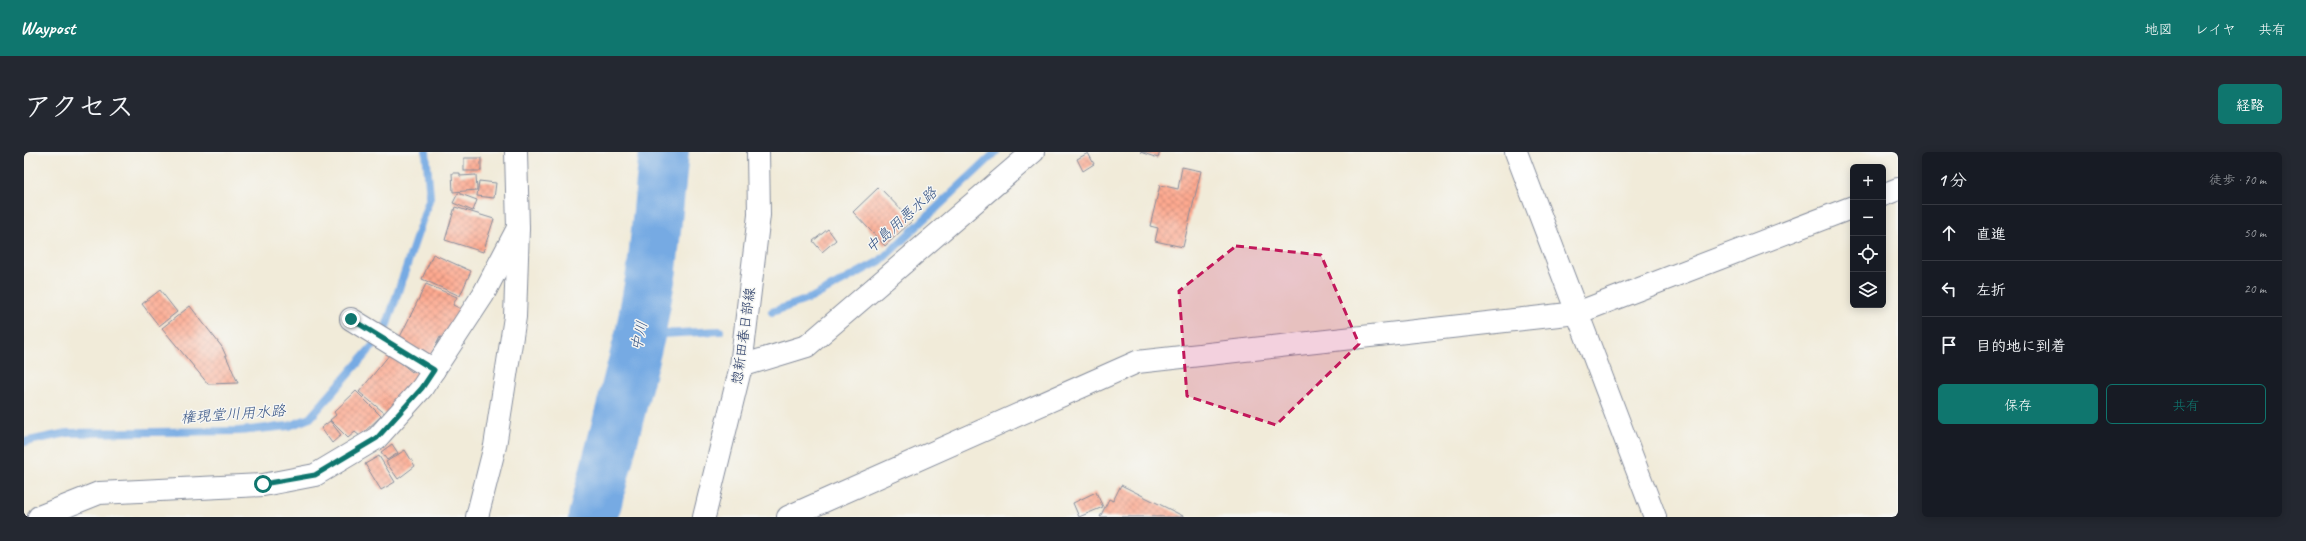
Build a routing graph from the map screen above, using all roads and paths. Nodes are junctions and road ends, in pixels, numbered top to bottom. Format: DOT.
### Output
graph roads {
  1 [pos="516,152"];
  2 [pos="758,152"];
  3 [pos="1033,152"];
  4 [pos="1516,152"];
  5 [pos="1898,190"];
  6 [pos="1886,194"];
  7 [pos="1850,208"];
  8 [pos="518,228"];
  9 [pos="1577,313"];
  10 [pos="351,319"];
  11 [pos="741,366"];
  12 [pos="434,370"];
  13 [pos="39,517"];
  14 [pos="477,517"];
  15 [pos="704,517"];
  16 [pos="788,517"];
  17 [pos="1655,517"];
  1 -- 8 [label="street"];
  2 -- 11 [label="street, 惣新田春日部線"];
  3 -- 11 [label="street"];
  4 -- 9 [label="street"];
  5 -- 6 [label="street"];
  7 -- 9 [label="street"];
  8 -- 12 [label="street"];
  8 -- 14 [label="street"];
  9 -- 16 [label="street"];
  9 -- 17 [label="street"];
  10 -- 12 [label="street"];
  11 -- 15 [label="street, 惣新田春日部線"];
  12 -- 13 [label="street"];
}
